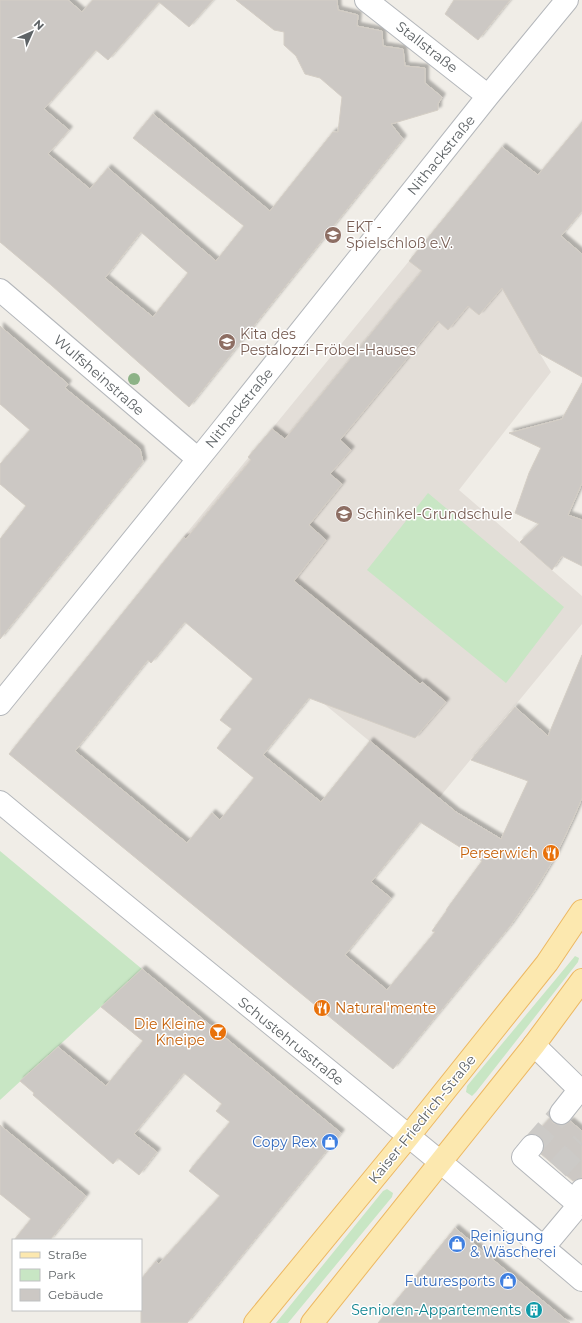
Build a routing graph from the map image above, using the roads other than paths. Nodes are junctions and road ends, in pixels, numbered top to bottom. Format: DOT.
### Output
graph roads {
  1 [pos="366,0"];
  2 [pos="567,0"];
  3 [pos="488,96"];
  4 [pos="0,290"];
  5 [pos="198,460"];
  6 [pos="0,704"];
  7 [pos="0,802"];
  8 [pos="582,911"];
  9 [pos="582,980"];
  10 [pos="534,1046"];
  11 [pos="581,1091"];
  12 [pos="560,1113"];
  13 [pos="408,1137"];
  14 [pos="532,1146"];
  15 [pos="441,1163"];
  16 [pos="580,1197"];
  17 [pos="543,1248"];
  18 [pos="582,1280"];
  19 [pos="255,1323"];
  20 [pos="312,1323"];
  1 -- 3 [label="street, Stallstraße"];
  2 -- 3 [label="street, Nithackstraße"];
  3 -- 5 [label="street, Nithackstraße"];
  4 -- 5 [label="street, Wulfsheinstraße"];
  5 -- 6 [label="street, Nithackstraße"];
  7 -- 13 [label="street, Schustehrusstraße"];
  8 -- 13 [label="main road, Kaiser-Friedrich-Straße"];
  9 -- 10 [label="main road"];
  10 -- 11 [label="street"];
  10 -- 15 [label="main road"];
  11 -- 12 [label="street"];
  13 -- 15 [label="street, Schustehrusstraße"];
  13 -- 19 [label="main road, Kaiser-Friedrich-Straße"];
  14 -- 16 [label="street"];
  15 -- 17 [label="street, Schustehrusstraße"];
  15 -- 20 [label="main road"];
  16 -- 17 [label="street"];
  17 -- 18 [label="street, Schustehrusstraße"];
}
